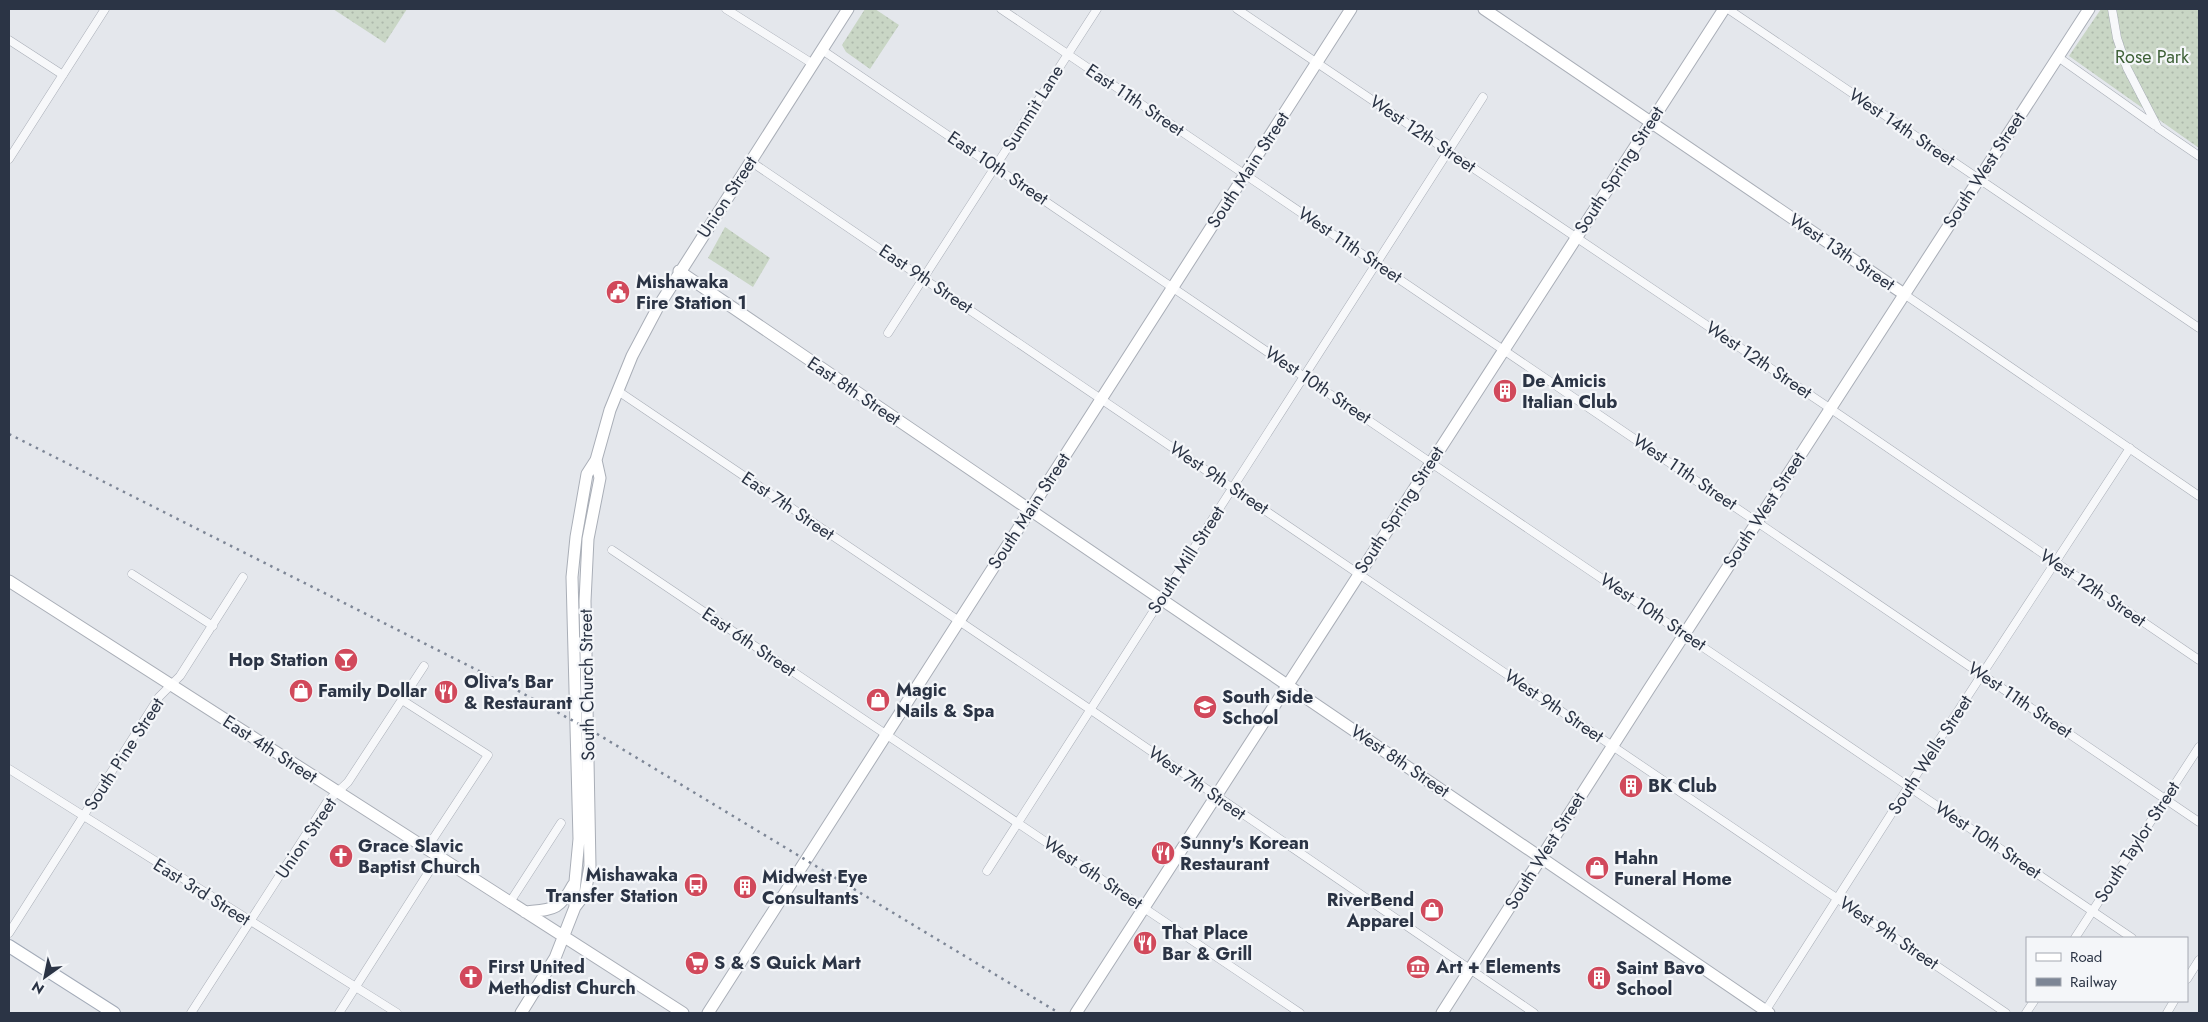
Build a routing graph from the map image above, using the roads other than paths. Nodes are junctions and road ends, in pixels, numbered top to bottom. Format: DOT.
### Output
graph roads {
  1 [pos="105,9"];
  2 [pos="726,9"];
  3 [pos="848,9"];
  4 [pos="1001,9"];
  5 [pos="1097,9"];
  6 [pos="1237,9"];
  7 [pos="1351,9"];
  8 [pos="1484,9"];
  9 [pos="1724,9"];
  10 [pos="1728,9"];
  11 [pos="2089,9"];
  12 [pos="2112,9"];
  13 [pos="9,40"];
  14 [pos="822,50"];
  15 [pos="1068,54"];
  16 [pos="2058,57"];
  17 [pos="1317,62"];
  18 [pos="813,64"];
  19 [pos="63,75"];
  20 [pos="1483,97"];
  21 [pos="1650,122"];
  22 [pos="2158,128"];
  23 [pos="1448,152"];
  24 [pos="2199,156"];
  25 [pos="9,159"];
  26 [pos="750,160"];
  27 [pos="996,167"];
  28 [pos="1245,174"];
  29 [pos="1979,178"];
  30 [pos="1576,237"];
  31 [pos="1377,263"];
  32 [pos="679,271"];
  33 [pos="924,277"];
  34 [pos="1173,286"];
  35 [pos="1904,294"];
  36 [pos="2199,328"];
  37 [pos="888,333"];
  38 [pos="1504,349"];
  39 [pos="1305,376"];
  40 [pos="618,391"];
  41 [pos="1101,399"];
  42 [pos="1831,408"];
  43 [pos="2130,448"];
  44 [pos="596,460"];
  45 [pos="1430,461"];
  46 [pos="1233,487"];
  47 [pos="2199,496"];
  48 [pos="1029,510"];
  49 [pos="1758,520"];
  50 [pos="612,550"];
  51 [pos="2055,562"];
  52 [pos="1358,572"];
  53 [pos="132,574"];
  54 [pos="243,577"];
  55 [pos="10,586"];
  56 [pos="1160,599"];
  57 [pos="958,621"];
  58 [pos="213,626"];
  59 [pos="1684,634"];
  60 [pos="2199,660"];
  61 [pos="424,666"];
  62 [pos="1983,674"];
  63 [pos="1287,684"];
  64 [pos="171,685"];
  65 [pos="402,700"];
  66 [pos="1091,710"];
  67 [pos="886,733"];
  68 [pos="1612,745"];
  69 [pos="2199,747"];
  70 [pos="9,769"];
  71 [pos="1909,786"];
  72 [pos="338,792"];
  73 [pos="1215,796"];
  74 [pos="2165,799"];
  75 [pos="83,816"];
  76 [pos="2199,822"];
  77 [pos="561,823"];
  78 [pos="1018,823"];
  79 [pos="427,848"];
  80 [pos="439,856"];
  81 [pos="1541,858"];
  82 [pos="987,871"];
  83 [pos="575,881"];
  84 [pos="1837,898"];
  85 [pos="510,902"];
  86 [pos="1144,907"];
  87 [pos="575,908"];
  88 [pos="2092,911"];
  89 [pos="525,912"];
  90 [pos="250,922"];
  91 [pos="9,933"];
  92 [pos="565,937"];
  93 [pos="2075,937"];
  94 [pos="2131,937"];
  95 [pos="9,946"];
  96 [pos="2199,960"];
  97 [pos="1470,970"];
  98 [pos="2188,977"];
  99 [pos="355,987"];
  100 [pos="2033,1002"];
  101 [pos="1767,1012"];
  102 [pos="114,1013"];
  103 [pos="191,1013"];
  104 [pos="338,1013"];
  105 [pos="397,1013"];
  106 [pos="521,1013"];
  107 [pos="683,1013"];
  108 [pos="708,1013"];
  109 [pos="1076,1013"];
  110 [pos="1300,1013"];
  111 [pos="1442,1013"];
  112 [pos="1534,1013"];
  113 [pos="2006,1013"];
  114 [pos="2026,1013"];
  1 -- 19 [label="street"];
  2 -- 18 [label="street"];
  3 -- 14 [label="street, Union Street"];
  4 -- 15 [label="street, East 11th Street"];
  5 -- 15 [label="street, Summit Lane"];
  6 -- 17 [label="street, West 12th Street"];
  7 -- 17 [label="street, South Main Street"];
  8 -- 21 [label="street, West 13th Street"];
  9 -- 21 [label="street, South Spring Street"];
  10 -- 29 [label="street, West 14th Street"];
  11 -- 16 [label="street, South West Street"];
  12 -- 22 [label="street"];
  13 -- 19 [label="street"];
  14 -- 18 [label="street, Union Street"];
  14 -- 27 [label="street, East 10th Street"];
  15 -- 27 [label="street, Summit Lane"];
  15 -- 28 [label="street, East 11th Street"];
  16 -- 22 [label="street"];
  16 -- 29 [label="street, South West Street"];
  17 -- 23 [label="street, West 12th Street"];
  17 -- 28 [label="street, South Main Street"];
  18 -- 26 [label="street, Union Street"];
  19 -- 25 [label="street"];
  20 -- 23 [label="street, South Mill Street"];
  21 -- 30 [label="street, South Spring Street"];
  21 -- 35 [label="street, West 13th Street"];
  22 -- 24 [label="street"];
  23 -- 30 [label="street, West 12th Street"];
  23 -- 31 [label="street, South Mill Street"];
  26 -- 32 [label="street, Union Street"];
  26 -- 33 [label="street, East 9th Street"];
  27 -- 33 [label="street, Summit Lane"];
  27 -- 34 [label="street, East 10th Street"];
  28 -- 31 [label="street, West 11th Street"];
  28 -- 34 [label="street, South Main Street"];
  29 -- 35 [label="street, South West Street"];
  29 -- 36 [label="street, West 14th Street"];
  30 -- 38 [label="street, South Spring Street"];
  30 -- 42 [label="street, West 12th Street"];
  31 -- 38 [label="street, West 11th Street"];
  31 -- 39 [label="street, South Mill Street"];
  32 -- 40 [label="street, Union Street"];
  32 -- 48 [label="street, East 8th Street"];
  33 -- 37 [label="street, Summit Lane"];
  33 -- 41 [label="street, East 9th Street"];
  34 -- 39 [label="street, West 10th Street"];
  34 -- 41 [label="street, South Main Street"];
  35 -- 42 [label="street, South West Street"];
  35 -- 43 [label="street, West 13th Street"];
  38 -- 45 [label="street, South Spring Street"];
  38 -- 49 [label="street, West 11th Street"];
  39 -- 45 [label="street, West 10th Street"];
  39 -- 46 [label="street, South Mill Street"];
  40 -- 44 [label="street, South Church Street"];
  40 -- 57 [label="street, East 7th Street"];
  41 -- 46 [label="street, West 9th Street"];
  41 -- 48 [label="street, South Main Street"];
  42 -- 49 [label="street, South West Street"];
  42 -- 51 [label="street, West 12th Street"];
  43 -- 47 [label="street, West 13th Street"];
  43 -- 51 [label="street, South Wells Street"];
  44 -- 83 [label="street, South Church Street"];
  44 -- 87 [label="street, South Church Street"];
  45 -- 52 [label="street, South Spring Street"];
  45 -- 59 [label="street, West 10th Street"];
  46 -- 52 [label="street, West 9th Street"];
  46 -- 56 [label="street, South Mill Street"];
  48 -- 56 [label="street, West 8th Street"];
  48 -- 57 [label="street, South Main Street"];
  49 -- 59 [label="street, South West Street"];
  49 -- 62 [label="street, West 11th Street"];
  50 -- 67 [label="street, East 6th Street"];
  51 -- 60 [label="street, West 12th Street"];
  51 -- 62 [label="street, South Wells Street"];
  52 -- 63 [label="street, South Spring Street"];
  52 -- 68 [label="street, West 9th Street"];
  53 -- 58 [label="street"];
  54 -- 58 [label="street, South Pine Street"];
  55 -- 64 [label="street, East 4th Street"];
  56 -- 63 [label="street, West 8th Street"];
  56 -- 66 [label="street, South Mill Street"];
  57 -- 66 [label="street, West 7th Street"];
  57 -- 67 [label="street, South Main Street"];
  58 -- 64 [label="street, South Pine Street"];
  59 -- 68 [label="street, South West Street"];
  59 -- 71 [label="street, West 10th Street"];
  61 -- 65 [label="street, Union Street"];
  62 -- 71 [label="street, South Wells Street"];
  62 -- 74 [label="street, West 11th Street"];
  63 -- 73 [label="street, South Spring Street"];
  63 -- 81 [label="street, West 8th Street"];
  64 -- 72 [label="street, East 4th Street"];
  64 -- 75 [label="street, South Pine Street"];
  65 -- 72 [label="street, Union Street"];
  65 -- 79 [label="street"];
  66 -- 73 [label="street, West 7th Street"];
  66 -- 78 [label="street, South Mill Street"];
  67 -- 78 [label="street, West 6th Street"];
  67 -- 108 [label="street, South Main Street"];
  68 -- 81 [label="street, South West Street"];
  68 -- 84 [label="street, West 9th Street"];
  69 -- 74 [label="street, South Taylor Street"];
  70 -- 75 [label="street, East 3rd Street"];
  71 -- 84 [label="street, South Wells Street"];
  71 -- 88 [label="street, West 10th Street"];
  72 -- 79 [label="street, East 4th Street"];
  72 -- 90 [label="street, Union Street"];
  73 -- 86 [label="street, South Spring Street"];
  73 -- 97 [label="street, West 7th Street"];
  74 -- 76 [label="street, West 11th Street"];
  74 -- 88 [label="street, South Taylor Street"];
  75 -- 90 [label="street, East 3rd Street"];
  75 -- 91 [label="street, South Pine Street"];
  77 -- 85 [label="street"];
  78 -- 82 [label="street, South Mill Street"];
  78 -- 86 [label="street, West 6th Street"];
  79 -- 80 [label="street, East 4th Street"];
  80 -- 85 [label="street, East 4th Street"];
  80 -- 99 [label="street"];
  81 -- 97 [label="street, South West Street"];
  81 -- 101 [label="street, West 8th Street"];
  83 -- 87 [label="street, South Church Street"];
  83 -- 89 [label="street"];
  84 -- 101 [label="street, South Wells Street"];
  84 -- 113 [label="street, West 9th Street"];
  85 -- 89 [label="street, East 4th Street"];
  86 -- 109 [label="street, South Spring Street"];
  86 -- 110 [label="street, West 6th Street"];
  87 -- 92 [label="street, South Church Street"];
  88 -- 93 [label="street, South Taylor Street"];
  88 -- 94 [label="street, West 10th Street"];
  89 -- 92 [label="street, East 4th Street"];
  90 -- 99 [label="street, East 3rd Street"];
  90 -- 103 [label="street, Union Street"];
  92 -- 106 [label="street, South Church Street"];
  92 -- 107 [label="street, East 4th Street"];
  95 -- 102 [label="main road"];
  96 -- 98 [label="street"];
  97 -- 111 [label="street, South West Street"];
  97 -- 112 [label="street, West 7th Street"];
  99 -- 104 [label="street"];
  99 -- 105 [label="street, East 3rd Street"];
  100 -- 114 [label="street"];
}
